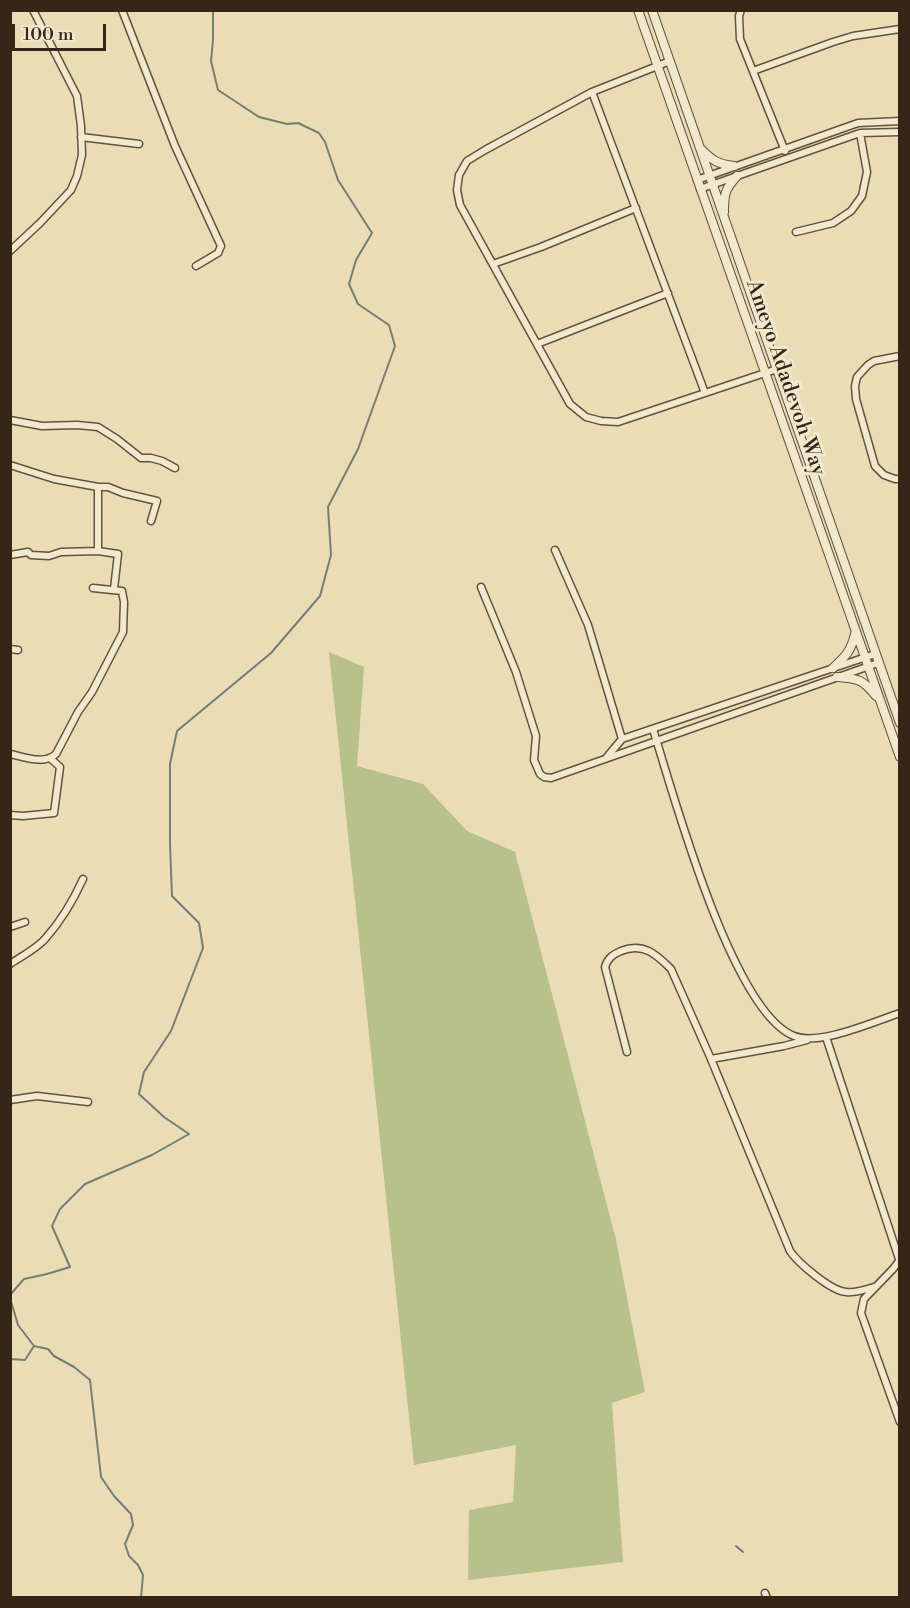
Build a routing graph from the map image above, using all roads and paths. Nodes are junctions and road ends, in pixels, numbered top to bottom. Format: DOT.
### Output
graph roads {
  1 [pos="33,10"];
  2 [pos="122,10"];
  3 [pos="638,10"];
  4 [pos="652,10"];
  5 [pos="741,10"];
  6 [pos="900,29"];
  7 [pos="670,61"];
  8 [pos="657,67"];
  9 [pos="753,71"];
  10 [pos="592,92"];
  11 [pos="900,121"];
  12 [pos="900,132"];
  13 [pos="860,133"];
  14 [pos="81,137"];
  15 [pos="139,144"];
  16 [pos="783,148"];
  17 [pos="700,149"];
  18 [pos="787,158"];
  19 [pos="734,166"];
  20 [pos="709,175"];
  21 [pos="737,176"];
  22 [pos="697,180"];
  23 [pos="712,185"];
  24 [pos="700,189"];
  25 [pos="636,208"];
  26 [pos="724,219"];
  27 [pos="796,232"];
  28 [pos="10,251"];
  29 [pos="493,264"];
  30 [pos="196,266"];
  31 [pos="668,293"];
  32 [pos="537,344"];
  33 [pos="900,356"];
  34 [pos="777,369"];
  35 [pos="765,373"];
  36 [pos="705,393"];
  37 [pos="10,420"];
  38 [pos="10,465"];
  39 [pos="175,468"];
  40 [pos="900,479"];
  41 [pos="98,487"];
  42 [pos="151,521"];
  43 [pos="555,550"];
  44 [pos="98,551"];
  45 [pos="10,555"];
  46 [pos="481,587"];
  47 [pos="93,588"];
  48 [pos="114,589"];
  49 [pos="856,632"];
  50 [pos="875,654"];
  51 [pos="865,658"];
  52 [pos="878,663"];
  53 [pos="868,666"];
  54 [pos="833,668"];
  55 [pos="837,677"];
  56 [pos="880,701"];
  57 [pos="900,723"];
  58 [pos="653,729"];
  59 [pos="622,739"];
  60 [pos="656,740"];
  61 [pos="10,754"];
  62 [pos="900,757"];
  63 [pos="51,759"];
  64 [pos="606,759"];
  65 [pos="10,815"];
  66 [pos="83,879"];
  67 [pos="25,922"];
  68 [pos="10,927"];
  69 [pos="10,964"];
  70 [pos="900,1013"];
  71 [pos="826,1037"];
  72 [pos="810,1040"];
  73 [pos="627,1052"];
  74 [pos="711,1059"];
  75 [pos="10,1100"];
  76 [pos="88,1102"];
  77 [pos="899,1261"];
  78 [pos="874,1287"];
  79 [pos="900,1422"];
  1 -- 14 [label="street"];
  2 -- 30 [label="street"];
  3 -- 8 [label="street, Ameyo Adadevoh Way"];
  4 -- 7 [label="street, Ameyo Adadevoh Way"];
  5 -- 9 [label="street"];
  6 -- 9 [label="street"];
  7 -- 8 [label="street"];
  7 -- 17 [label="street, Ameyo Adadevoh Way"];
  8 -- 10 [label="street"];
  8 -- 22 [label="street, Ameyo Adadevoh Way"];
  9 -- 16 [label="street"];
  10 -- 25 [label="street"];
  10 -- 29 [label="street"];
  11 -- 16 [label="street"];
  12 -- 13 [label="street"];
  13 -- 18 [label="street"];
  13 -- 27 [label="street"];
  14 -- 15 [label="street"];
  14 -- 28 [label="street"];
  16 -- 18 [label="street"];
  16 -- 19 [label="street"];
  17 -- 19 [label="street"];
  17 -- 20 [label="street, Ameyo Adadevoh Way"];
  18 -- 21 [label="street"];
  19 -- 20 [label="street"];
  20 -- 22 [label="street"];
  20 -- 23 [label="street, Ameyo Adadevoh Way"];
  21 -- 23 [label="street"];
  21 -- 26 [label="street"];
  22 -- 24 [label="street, Ameyo Adadevoh Way"];
  23 -- 24 [label="street"];
  23 -- 26 [label="street, Ameyo Adadevoh Way"];
  24 -- 35 [label="street, Ameyo Adadevoh Way"];
  25 -- 29 [label="street"];
  25 -- 31 [label="street"];
  26 -- 34 [label="street, Ameyo Adadevoh Way"];
  29 -- 32 [label="street"];
  31 -- 32 [label="street"];
  31 -- 36 [label="street"];
  32 -- 36 [label="street"];
  33 -- 40 [label="street"];
  34 -- 35 [label="street"];
  34 -- 50 [label="street, Ameyo Adadevoh Way"];
  35 -- 36 [label="street"];
  35 -- 49 [label="street, Ameyo Adadevoh Way"];
  37 -- 39 [label="street"];
  38 -- 41 [label="street"];
  41 -- 42 [label="street"];
  41 -- 44 [label="street"];
  43 -- 59 [label="street"];
  44 -- 45 [label="street"];
  44 -- 48 [label="street"];
  46 -- 64 [label="street"];
  47 -- 48 [label="street"];
  48 -- 63 [label="street"];
  49 -- 51 [label="street, Ameyo Adadevoh Way"];
  49 -- 54 [label="street"];
  50 -- 51 [label="street"];
  50 -- 52 [label="street, Ameyo Adadevoh Way"];
  51 -- 53 [label="street, Ameyo Adadevoh Way"];
  51 -- 54 [label="street"];
  52 -- 53 [label="street"];
  52 -- 57 [label="street, Ameyo Adadevoh Way"];
  53 -- 55 [label="street"];
  53 -- 56 [label="street, Ameyo Adadevoh Way"];
  54 -- 58 [label="street"];
  55 -- 56 [label="street"];
  55 -- 60 [label="street"];
  56 -- 62 [label="street, Ameyo Adadevoh Way"];
  58 -- 59 [label="street"];
  58 -- 60 [label="street"];
  59 -- 64 [label="street"];
  60 -- 64 [label="street"];
  60 -- 72 [label="street"];
  61 -- 63 [label="street"];
  63 -- 65 [label="street"];
  66 -- 69 [label="street"];
  67 -- 68 [label="street"];
  70 -- 71 [label="street"];
  71 -- 72 [label="street"];
  71 -- 77 [label="street"];
  72 -- 74 [label="street"];
  73 -- 74 [label="street"];
  74 -- 78 [label="street"];
  75 -- 76 [label="street"];
  77 -- 78 [label="street"];
  78 -- 79 [label="street"];
}
